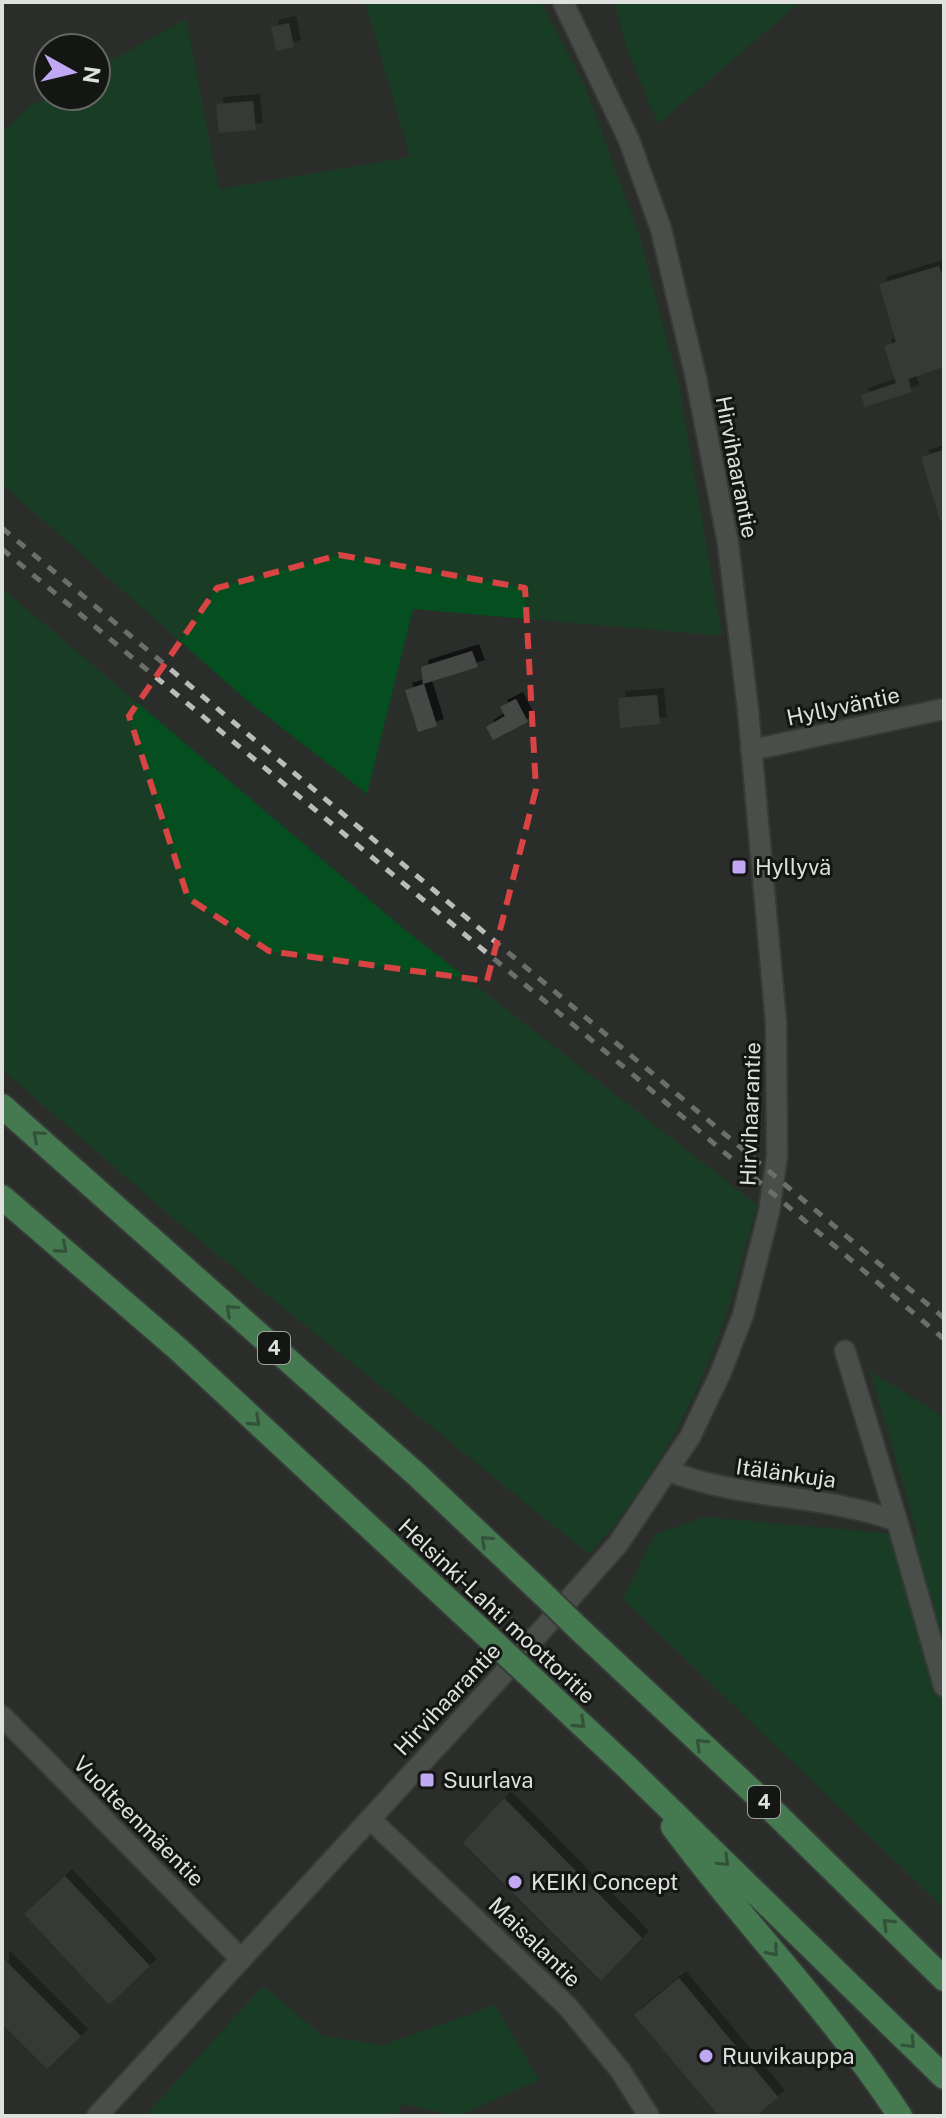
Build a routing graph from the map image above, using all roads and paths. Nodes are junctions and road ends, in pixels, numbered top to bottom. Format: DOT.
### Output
graph roads {
  1 [pos="563,2"];
  2 [pos="944,709"];
  3 [pos="751,750"];
  4 [pos="2,1106"];
  5 [pos="2,1197"];
  6 [pos="845,1351"];
  7 [pos="669,1471"];
  8 [pos="897,1521"];
  9 [pos="944,1686"];
  10 [pos="2,1716"];
  11 [pos="628,1768"];
  12 [pos="370,1819"];
  13 [pos="241,1959"];
  14 [pos="944,1979"];
  15 [pos="944,2077"];
  16 [pos="97,2116"];
  17 [pos="649,2116"];
  18 [pos="900,2116"];
  1 -- 3 [label="street, Hirvihaarantie"];
  2 -- 3 [label="street, Hyllyväntie"];
  3 -- 7 [label="street, Hirvihaarantie"];
  14 -- 4 [label="highway, Helsinki-Lahti moottoritie / 4, one-way, bridge"];
  5 -- 11 [label="highway, Helsinki-Lahti moottoritie, one-way, bridge"];
  6 -- 8 [label="street"];
  7 -- 8 [label="street, Itälänkuja"];
  7 -- 12 [label="street, Hirvihaarantie"];
  8 -- 9 [label="street"];
  10 -- 13 [label="street, Vuolteenmäentie"];
  11 -- 15 [label="highway, Helsinki-Lahti moottoritie, one-way"];
  11 -- 18 [label="highway, one-way"];
  12 -- 13 [label="street, Hirvihaarantie"];
  12 -- 17 [label="street, Maisalantie"];
  13 -- 16 [label="street, Hirvihaarantie"];
}
